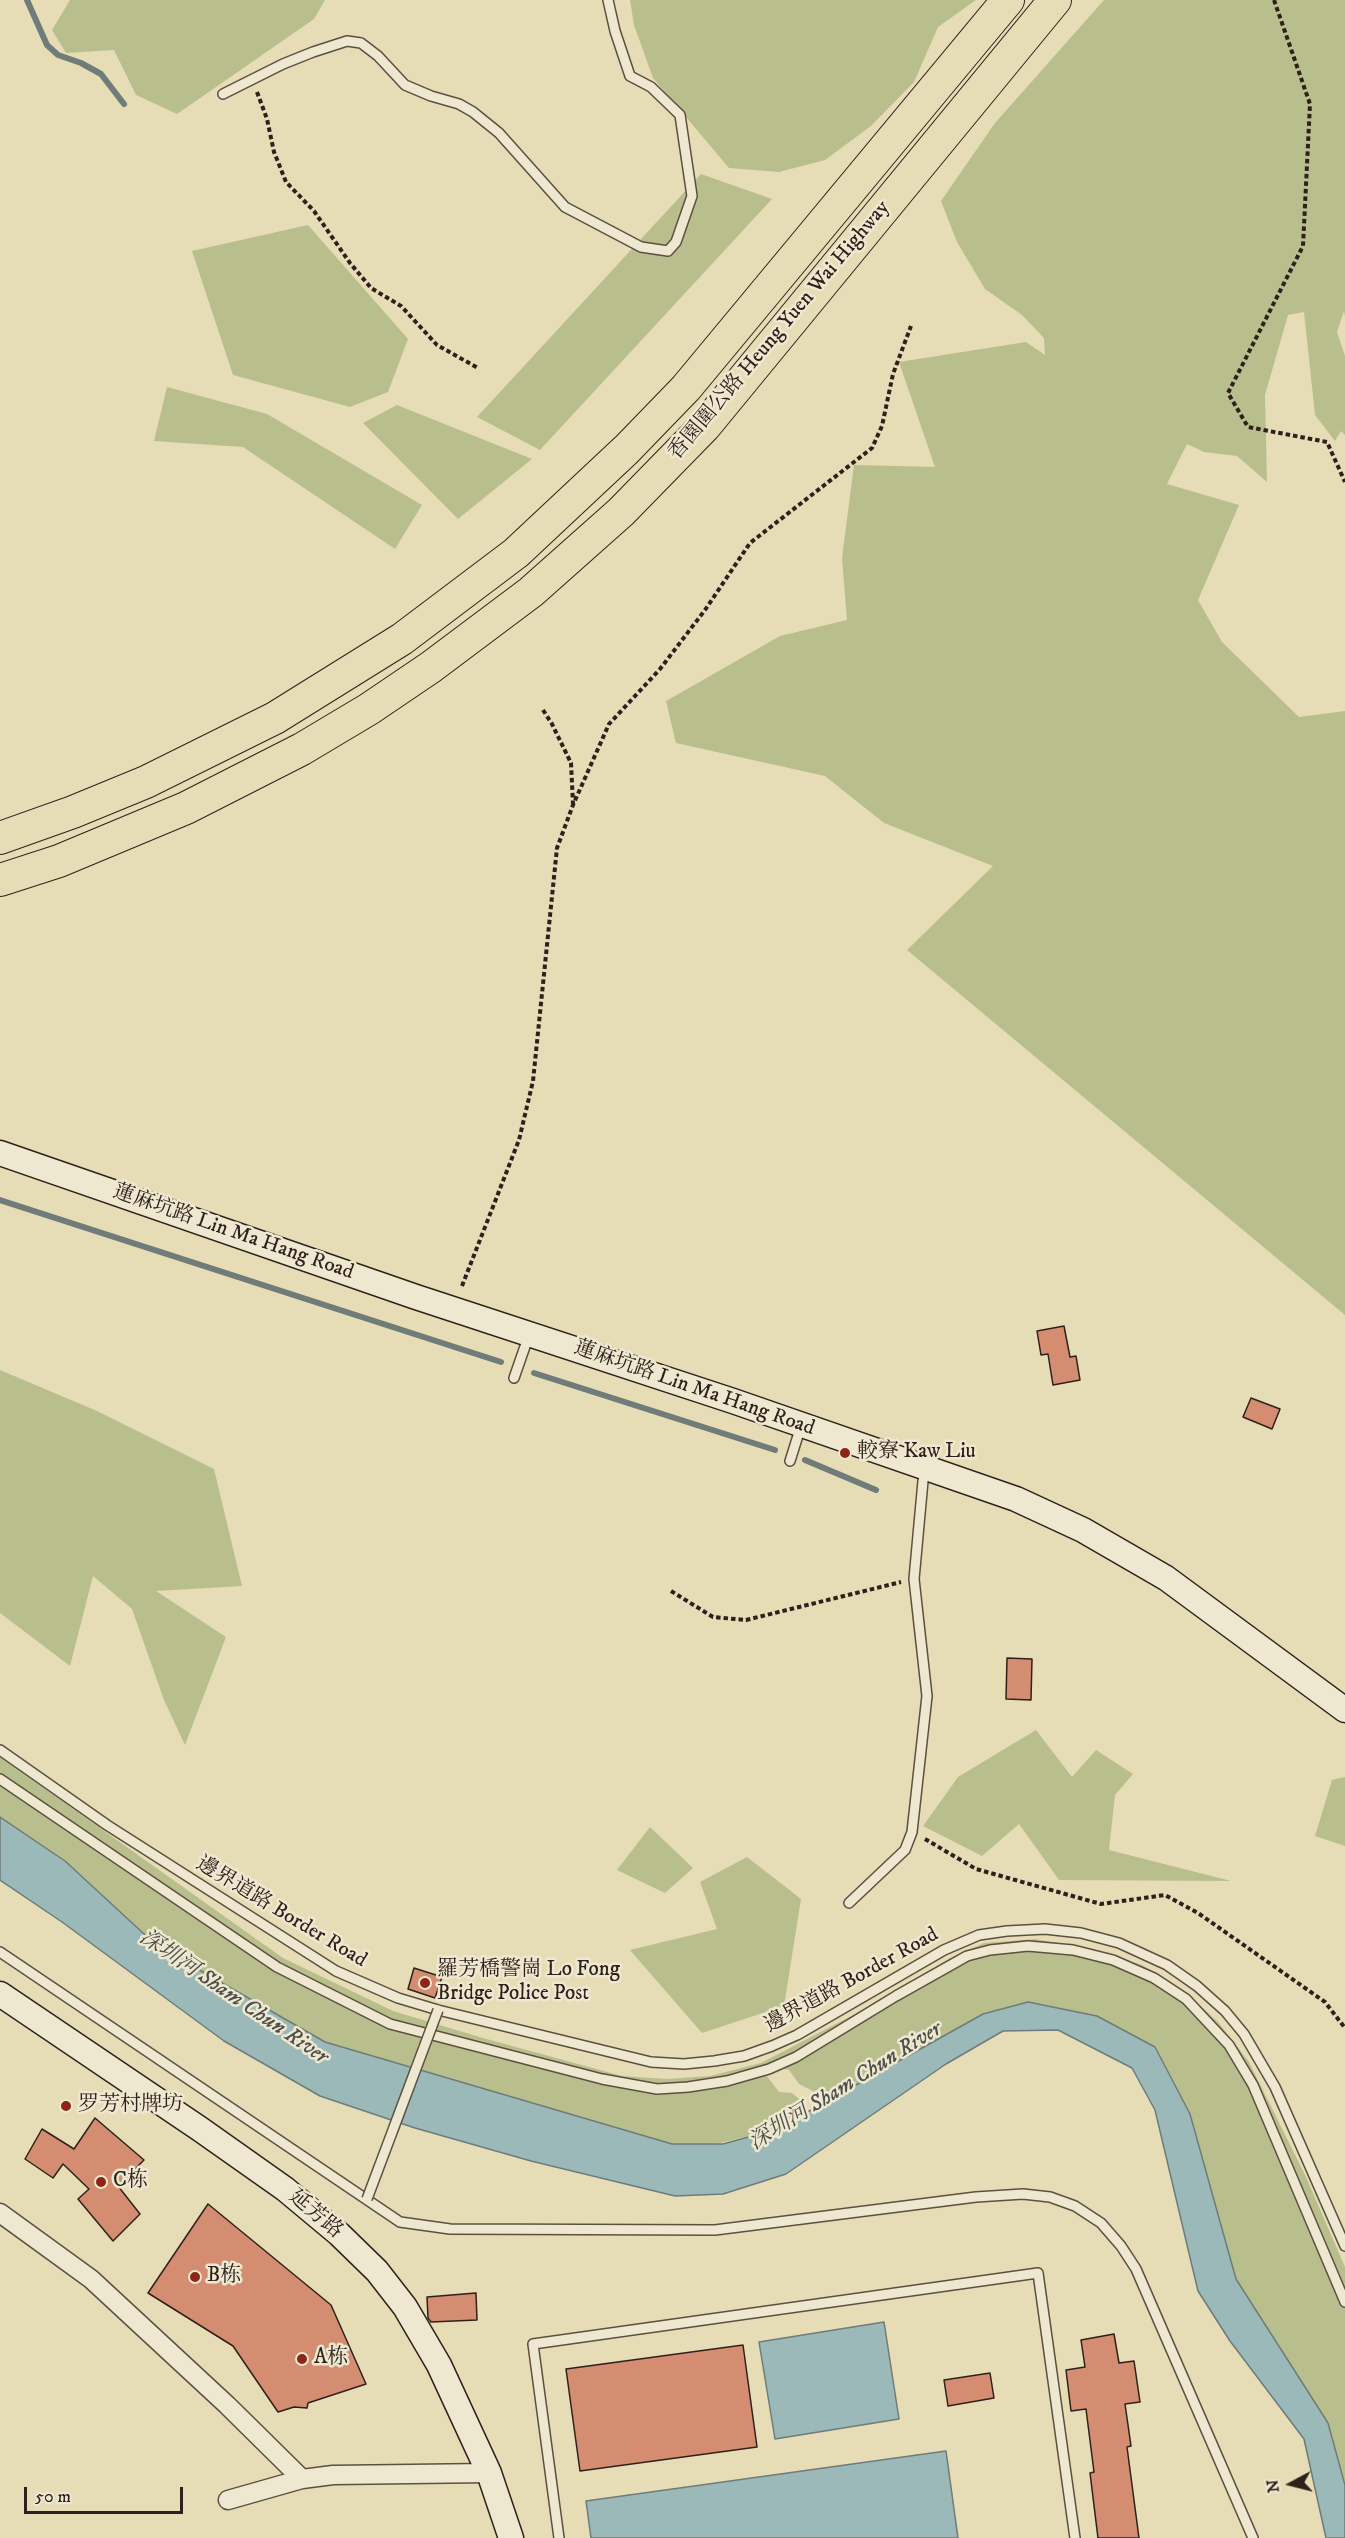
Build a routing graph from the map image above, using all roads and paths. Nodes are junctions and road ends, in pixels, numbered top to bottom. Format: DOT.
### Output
graph roads {
  1 [pos="608,0"];
  2 [pos="1008,0"];
  3 [pos="1055,0"];
  4 [pos="1274,0"];
  5 [pos="252,80"];
  6 [pos="223,94"];
  7 [pos="911,326"];
  8 [pos="478,368"];
  9 [pos="1345,482"];
  10 [pos="543,710"];
  11 [pos="573,805"];
  12 [pos="0,838"];
  13 [pos="0,880"];
  14 [pos="0,1153"];
  15 [pos="462,1286"];
  16 [pos="529,1334"];
  17 [pos="514,1378"];
  18 [pos="801,1425"];
  19 [pos="790,1461"];
  20 [pos="926,1468"];
  21 [pos="914,1579"];
  22 [pos="670,1591"];
  23 [pos="1345,1710"];
  24 [pos="0,1750"];
  25 [pos="0,1779"];
  26 [pos="912,1832"];
  27 [pos="849,1903"];
  28 [pos="0,1952"];
  29 [pos="0,1994"];
  30 [pos="438,2010"];
  31 [pos="1345,2028"];
  32 [pos="367,2199"];
  33 [pos="0,2213"];
  34 [pos="1345,2246"];
  35 [pos="1345,2302"];
  36 [pos="489,2473"];
  37 [pos="302,2479"];
  38 [pos="228,2500"];
  39 [pos="512,2538"];
  40 [pos="559,2538"];
  41 [pos="1075,2538"];
  42 [pos="1253,2538"];
  1 -- 5 [label="lane"];
  2 -- 12 [label="highway, 香園圍公路 Heung Yuen Wai Highway"];
  3 -- 13 [label="highway, 香園圍公路 Heung Yuen Wai Highway"];
  4 -- 9 [label="path"];
  5 -- 6 [label="lane"];
  5 -- 8 [label="path"];
  7 -- 11 [label="path"];
  10 -- 11 [label="path"];
  11 -- 15 [label="path"];
  14 -- 16 [label="street, 蓮麻坑路 Lin Ma Hang Road"];
  16 -- 17 [label="lane"];
  16 -- 18 [label="street, 蓮麻坑路 Lin Ma Hang Road"];
  18 -- 19 [label="lane"];
  18 -- 20 [label="street, 蓮麻坑路 Lin Ma Hang Road"];
  20 -- 21 [label="lane"];
  20 -- 23 [label="street, 蓮麻坑路 Lin Ma Hang Road"];
  21 -- 22 [label="path"];
  21 -- 26 [label="lane"];
  24 -- 30 [label="lane, 邊界道路 Border Road"];
  25 -- 35 [label="lane"];
  26 -- 27 [label="lane"];
  26 -- 31 [label="path"];
  28 -- 32 [label="lane"];
  29 -- 36 [label="street, 延芳路"];
  30 -- 32 [label="lane, bridge"];
  30 -- 34 [label="lane, 邊界道路 Border Road"];
  32 -- 42 [label="lane"];
  33 -- 37 [label="street"];
  36 -- 37 [label="street"];
  36 -- 39 [label="street, 延芳路"];
  37 -- 38 [label="street"];
  40 -- 41 [label="lane"];
}
